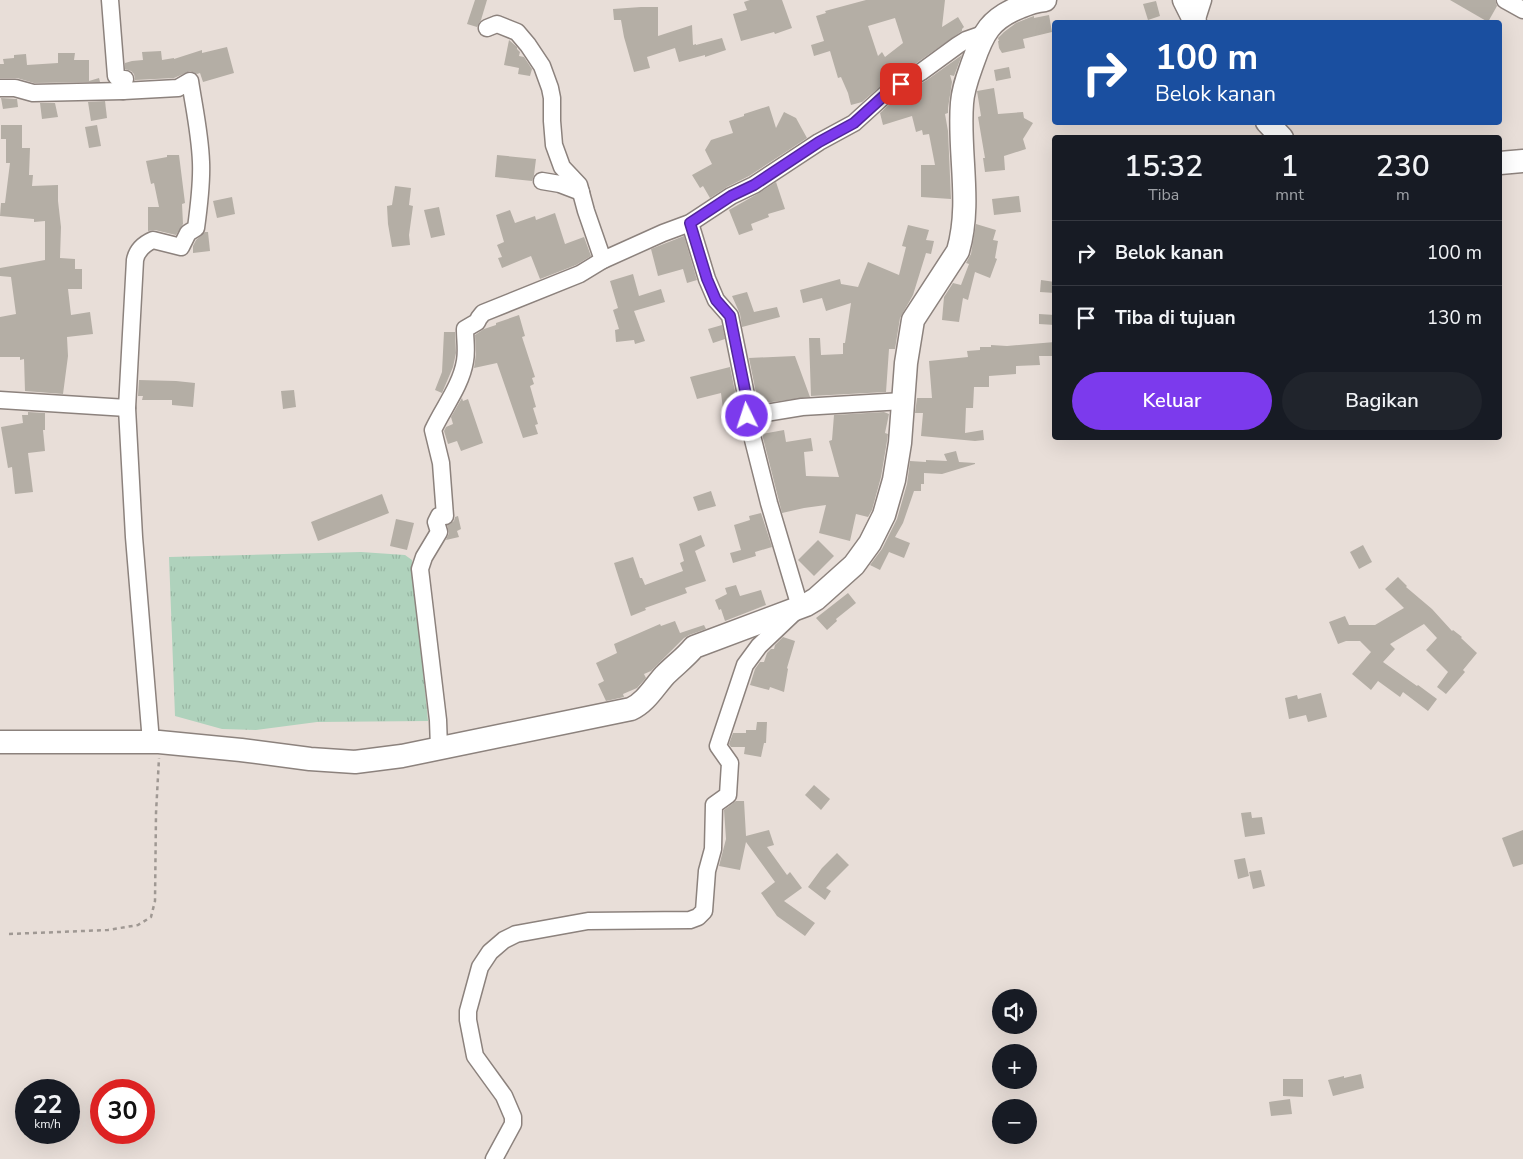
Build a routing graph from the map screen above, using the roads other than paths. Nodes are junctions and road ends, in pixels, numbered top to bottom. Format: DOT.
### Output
graph roads {
  1 [pos="110,0"];
  2 [pos="1045,0"];
  3 [pos="1184,0"];
  4 [pos="1203,0"];
  5 [pos="1505,0"];
  6 [pos="1004,6"];
  7 [pos="1523,10"];
  8 [pos="1195,20"];
  9 [pos="1197,20"];
  10 [pos="487,28"];
  11 [pos="986,32"];
  12 [pos="0,88"];
  13 [pos="123,91"];
  14 [pos="1270,125"];
  15 [pos="1279,135"];
  16 [pos="1523,161"];
  17 [pos="1502,163"];
  18 [pos="542,181"];
  19 [pos="581,192"];
  20 [pos="690,223"];
  21 [pos="603,260"];
  22 [pos="0,400"];
  23 [pos="903,401"];
  24 [pos="127,408"];
  25 [pos="747,416"];
  26 [pos="800,607"];
  27 [pos="0,742"];
  28 [pos="155,742"];
  29 [pos="439,748"];
  30 [pos="494,1159"];
  1 -- 13 [label="street"];
  2 -- 6 [label="street"];
  3 -- 8 [label="street"];
  4 -- 9 [label="street"];
  5 -- 7 [label="street"];
  6 -- 11 [label="street"];
  10 -- 19 [label="street"];
  11 -- 20 [label="street"];
  11 -- 23 [label="street"];
  12 -- 13 [label="street"];
  13 -- 24 [label="street"];
  14 -- 15 [label="street"];
  16 -- 17 [label="street"];
  18 -- 19 [label="street"];
  19 -- 21 [label="street"];
  20 -- 21 [label="street"];
  20 -- 25 [label="street"];
  21 -- 29 [label="street"];
  22 -- 24 [label="street"];
  23 -- 25 [label="street"];
  23 -- 26 [label="street"];
  24 -- 28 [label="street"];
  25 -- 26 [label="street"];
  26 -- 29 [label="street"];
  26 -- 30 [label="street"];
  27 -- 28 [label="street"];
  28 -- 29 [label="street"];
}
